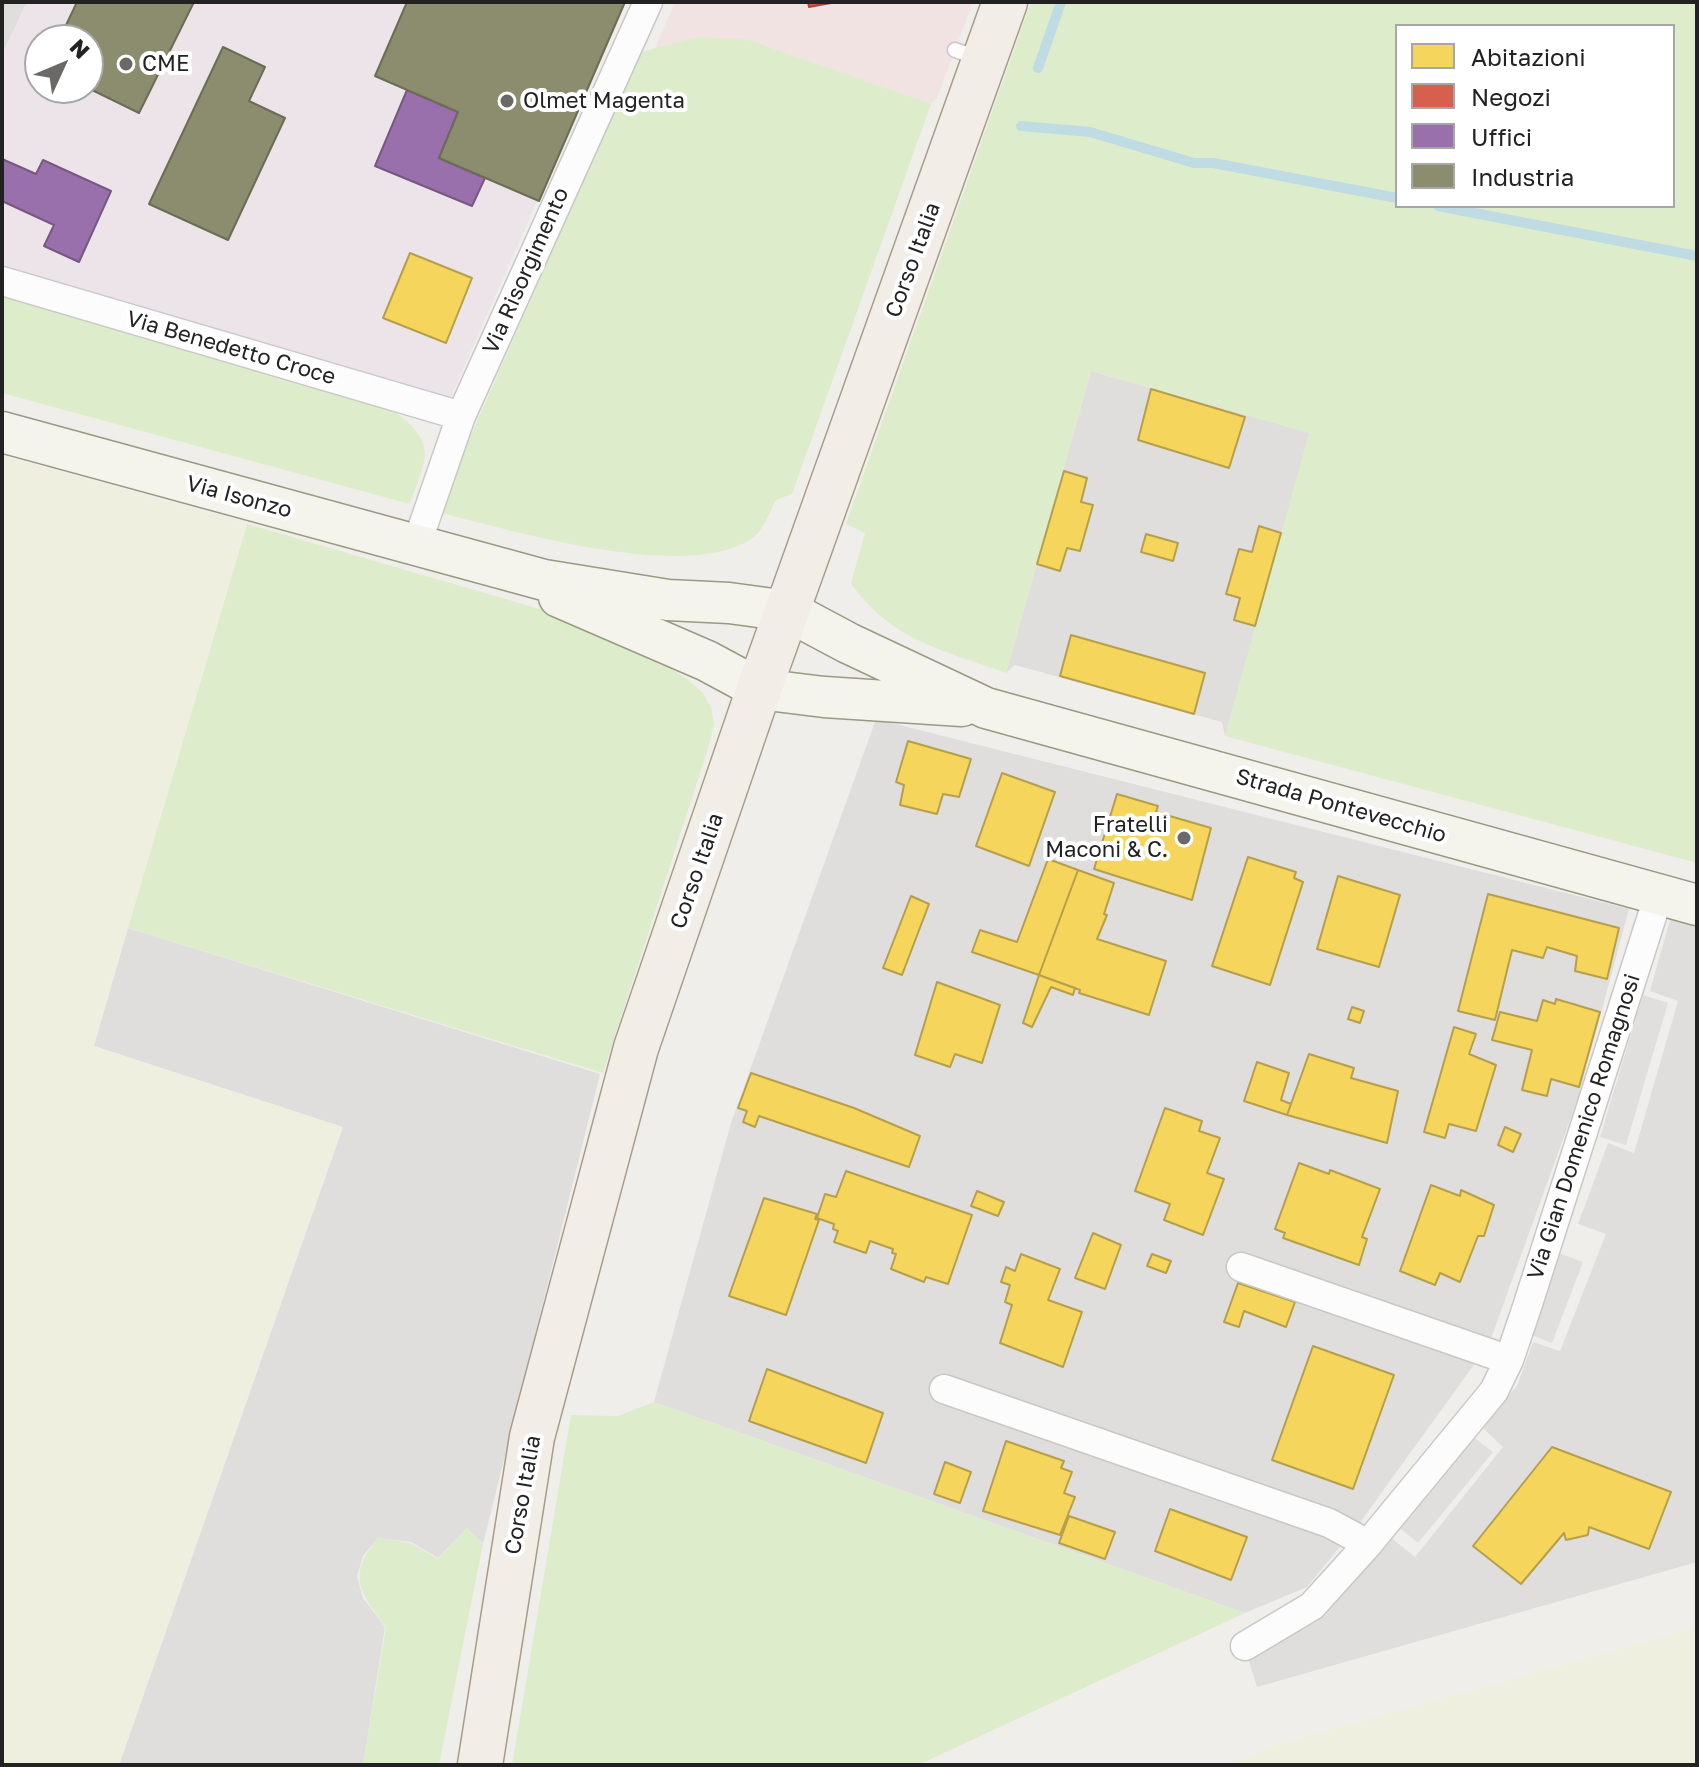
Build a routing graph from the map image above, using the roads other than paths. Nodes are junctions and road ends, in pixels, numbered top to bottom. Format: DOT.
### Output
graph roads {
  1 [pos="648,2"];
  2 [pos="1005,2"];
  3 [pos="2,281"];
  4 [pos="461,416"];
  5 [pos="2,432"];
  6 [pos="416,546"];
  7 [pos="476,562"];
  8 [pos="788,611"];
  9 [pos="759,689"];
  10 [pos="986,708"];
  11 [pos="1653,893"];
  12 [pos="1697,905"];
  13 [pos="1241,1267"];
  14 [pos="1509,1360"];
  15 [pos="944,1389"];
  16 [pos="1368,1544"];
  17 [pos="1245,1646"];
  18 [pos="480,1765"];
  1 -- 4 [label="street, Via Risorgimento"];
  2 -- 8 [label="main road, Corso Italia"];
  3 -- 4 [label="street, Via Benedetto Croce"];
  4 -- 6 [label="street, Via Risorgimento"];
  5 -- 6 [label="street, Via Isonzo"];
  6 -- 7 [label="street, Via Isonzo"];
  7 -- 8 [label="street, Via Isonzo"];
  7 -- 9 [label="street, Via Isonzo"];
  8 -- 9 [label="main road, Corso Italia"];
  8 -- 10 [label="street, Strada Pontevecchio"];
  9 -- 10 [label="street, Strada Pontevecchio"];
  9 -- 18 [label="main road, Corso Italia"];
  10 -- 11 [label="street, Strada Pontevecchio"];
  11 -- 12 [label="street, Strada Pontevecchio"];
  11 -- 14 [label="street, Via Gian Domenico Romagnosi"];
  13 -- 14 [label="street"];
  14 -- 16 [label="street, Via Gian Domenico Romagnosi"];
  15 -- 16 [label="street"];
  16 -- 17 [label="street, Via Gian Domenico Romagnosi"];
}
